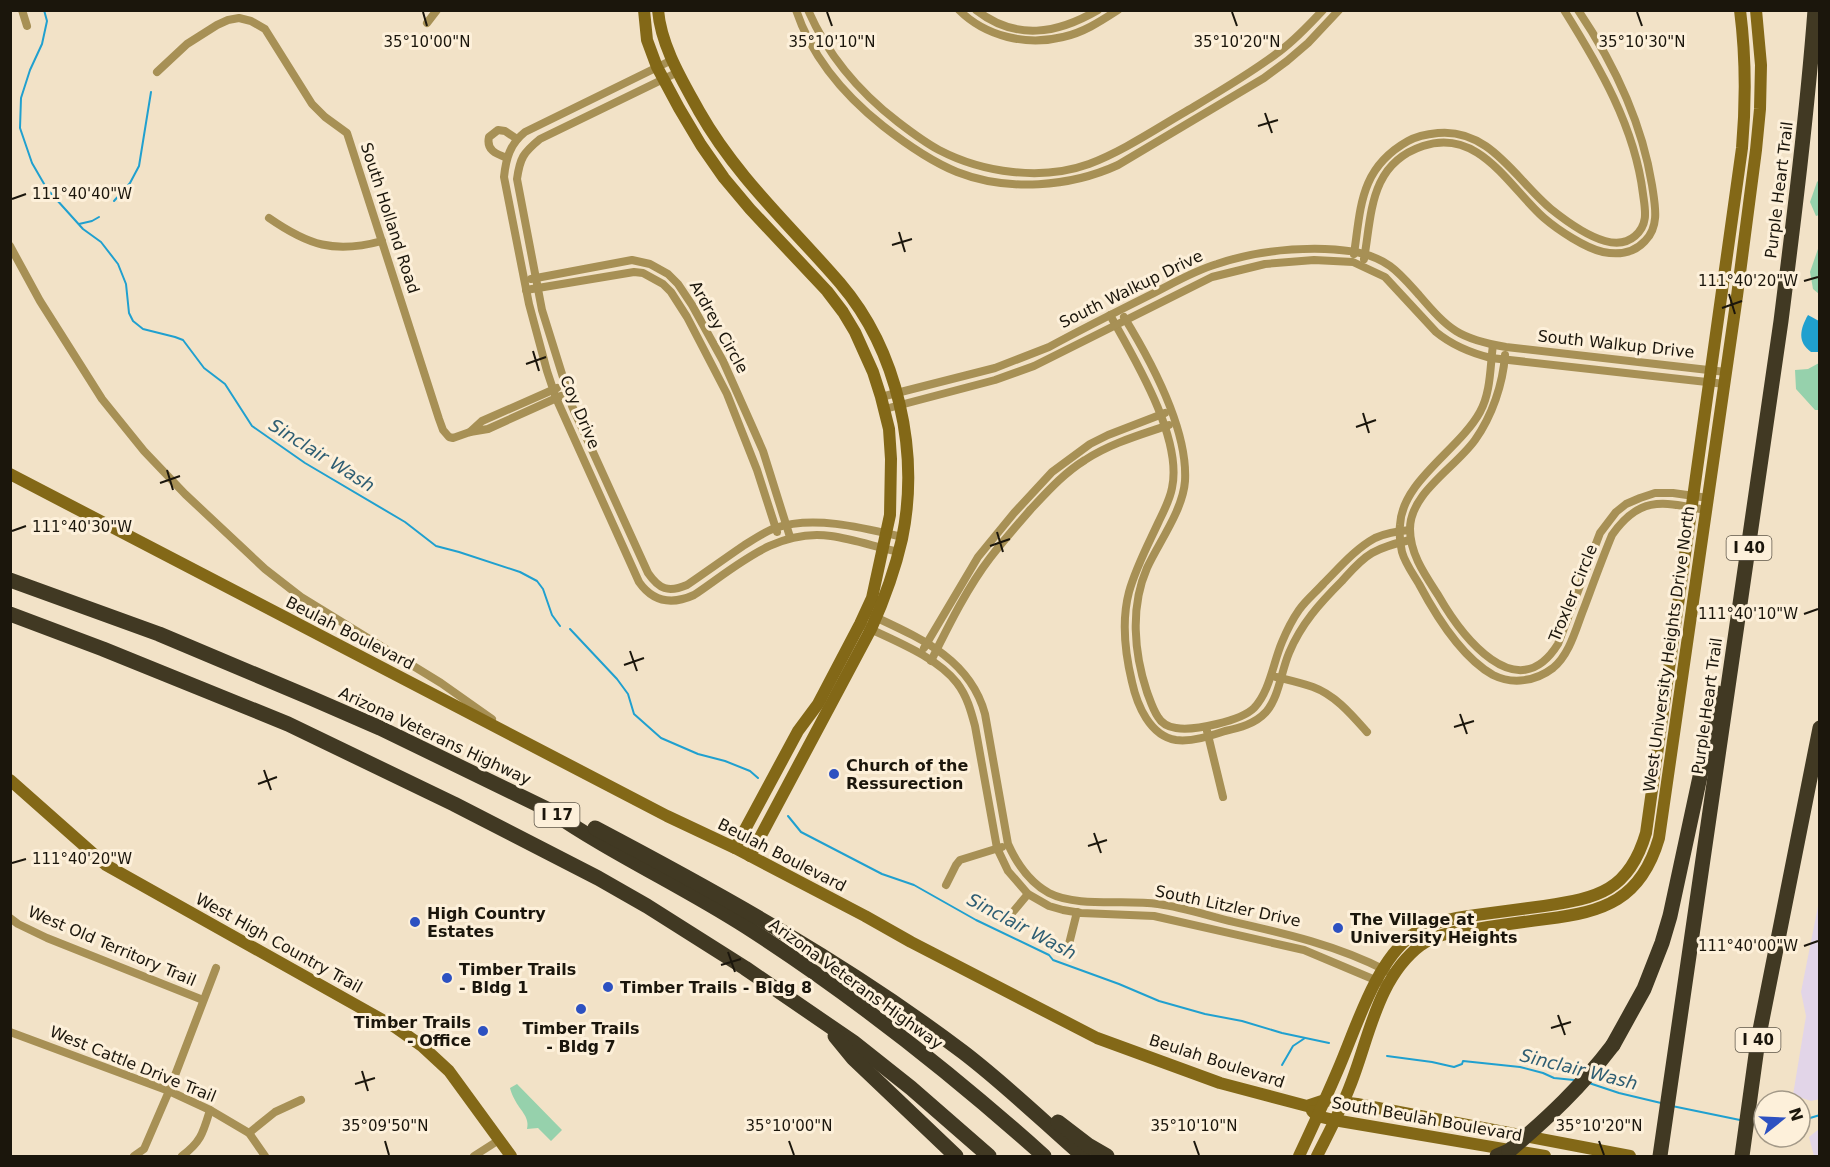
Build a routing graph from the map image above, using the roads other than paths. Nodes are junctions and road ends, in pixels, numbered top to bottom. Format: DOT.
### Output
graph roads {
  1 [pos="22,10"];
  2 [pos="437,10"];
  3 [pos="644,10"];
  4 [pos="658,10"];
  5 [pos="796,10"];
  6 [pos="808,10"];
  7 [pos="959,10"];
  8 [pos="976,10"];
  9 [pos="1098,10"];
  10 [pos="1118,10"];
  11 [pos="1323,10"];
  12 [pos="1339,10"];
  13 [pos="1564,10"];
  14 [pos="1578,10"];
  15 [pos="1740,10"];
  16 [pos="1756,10"];
  17 [pos="1815,10"];
  18 [pos="427,22"];
  19 [pos="27,26"];
  20 [pos="672,60"];
  21 [pos="657,67"];
  22 [pos="157,72"];
  23 [pos="678,72"];
  24 [pos="663,79"];
  25 [pos="517,139"];
  26 [pos="507,158"];
  27 [pos="997,169"];
  28 [pos="995,182"];
  29 [pos="269,218"];
  30 [pos="1588,234"];
  31 [pos="382,241"];
  32 [pos="1583,244"];
  33 [pos="10,246"];
  34 [pos="1354,251"];
  35 [pos="1365,254"];
  36 [pos="1353,262"];
  37 [pos="1363,266"];
  38 [pos="536,278"];
  39 [pos="524,280"];
  40 [pos="538,288"];
  41 [pos="526,290"];
  42 [pos="1120,310"];
  43 [pos="1110,315"];
  44 [pos="1126,320"];
  45 [pos="1116,326"];
  46 [pos="1493,345"];
  47 [pos="1506,347"];
  48 [pos="1491,358"];
  49 [pos="1505,359"];
  50 [pos="1710,375"];
  51 [pos="1726,378"];
  52 [pos="567,389"];
  53 [pos="555,393"];
  54 [pos="896,393"];
  55 [pos="883,403"];
  56 [pos="899,406"];
  57 [pos="1171,411"];
  58 [pos="1161,415"];
  59 [pos="1175,423"];
  60 [pos="1164,427"];
  61 [pos="10,474"];
  62 [pos="1693,502"];
  63 [pos="1707,504"];
  64 [pos="787,525"];
  65 [pos="776,528"];
  66 [pos="1410,530"];
  67 [pos="1400,531"];
  68 [pos="886,533"];
  69 [pos="790,537"];
  70 [pos="902,537"];
  71 [pos="1410,540"];
  72 [pos="780,541"];
  73 [pos="1401,542"];
  74 [pos="884,549"];
  75 [pos="899,552"];
  76 [pos="1746,564"];
  77 [pos="10,580"];
  78 [pos="670,590"];
  79 [pos="672,601"];
  80 [pos="10,614"];
  81 [pos="868,621"];
  82 [pos="927,644"];
  83 [pos="937,649"];
  84 [pos="921,654"];
  85 [pos="931,661"];
  86 [pos="1270,675"];
  87 [pos="1280,678"];
  88 [pos="1205,726"];
  89 [pos="1820,728"];
  90 [pos="1367,732"];
  91 [pos="1208,736"];
  92 [pos="527,743"];
  93 [pos="10,780"];
  94 [pos="1223,797"];
  95 [pos="549,810"];
  96 [pos="1008,844"];
  97 [pos="735,848"];
  98 [pos="997,848"];
  99 [pos="750,856"];
  100 [pos="946,885"];
  101 [pos="1028,894"];
  102 [pos="1077,912"];
  103 [pos="10,918"];
  104 [pos="1007,919"];
  105 [pos="1068,948"];
  106 [pos="216,968"];
  107 [pos="1380,975"];
  108 [pos="1392,981"];
  109 [pos="203,1000"];
  110 [pos="825,1024"];
  111 [pos="10,1032"];
  112 [pos="1007,1089"];
  113 [pos="168,1091"];
  114 [pos="301,1100"];
  115 [pos="1325,1100"];
  116 [pos="1342,1102"];
  117 [pos="1307,1106"];
  118 [pos="210,1110"];
  119 [pos="1317,1116"];
  120 [pos="1334,1120"];
  121 [pos="249,1133"];
  122 [pos="499,1140"];
  123 [pos="1504,1155"];
  124 [pos="134,1156"];
  125 [pos="182,1156"];
  126 [pos="265,1156"];
  127 [pos="474,1156"];
  128 [pos="511,1156"];
  129 [pos="956,1156"];
  130 [pos="989,1156"];
  131 [pos="1044,1156"];
  132 [pos="1083,1156"];
  133 [pos="1107,1156"];
  134 [pos="1299,1156"];
  135 [pos="1317,1156"];
  136 [pos="1545,1156"];
  137 [pos="1630,1156"];
  138 [pos="1660,1156"];
  139 [pos="1742,1156"];
  1 -- 19 [label="street"];
  2 -- 18 [label="street"];
  3 -- 21 [label="street"];
  4 -- 20 [label="street"];
  5 -- 28 [label="street"];
  6 -- 27 [label="street"];
  7 -- 10 [label="street"];
  8 -- 9 [label="street"];
  11 -- 27 [label="street"];
  12 -- 28 [label="street"];
  13 -- 30 [label="street"];
  14 -- 32 [label="street"];
  15 -- 50 [label="street, West University Heights Drive North"];
  16 -- 51 [label="street, West University Heights Drive North"];
  17 -- 76 [label="highway, Purple Heart Trail / I 40"];
  20 -- 21 [label="street, Coy Drive"];
  20 -- 23 [label="street"];
  21 -- 24 [label="street"];
  21 -- 25 [label="street, Coy Drive"];
  22 -- 31 [label="street, South Holland Road"];
  23 -- 24 [label="street, Coy Drive"];
  23 -- 54 [label="street"];
  24 -- 38 [label="street, Coy Drive"];
  24 -- 55 [label="street"];
  25 -- 26 [label="street, Coy Drive"];
  25 -- 26 [label="street"];
  26 -- 39 [label="street, Coy Drive"];
  27 -- 28 [label="street"];
  29 -- 31 [label="street"];
  30 -- 32 [label="street"];
  30 -- 34 [label="street"];
  31 -- 53 [label="street, South Holland Road"];
  32 -- 35 [label="street"];
  33 -- 92 [label="street"];
  34 -- 35 [label="street, South Walkup Drive"];
  34 -- 36 [label="street"];
  34 -- 42 [label="street, South Walkup Drive"];
  35 -- 37 [label="street"];
  35 -- 46 [label="street, South Walkup Drive"];
  36 -- 37 [label="street, South Walkup Drive"];
  36 -- 44 [label="street, South Walkup Drive"];
  37 -- 48 [label="street, South Walkup Drive"];
  38 -- 39 [label="street, Ardrey Circle"];
  38 -- 40 [label="street, Coy Drive"];
  38 -- 64 [label="street, Ardrey Circle"];
  39 -- 41 [label="street, Coy Drive"];
  40 -- 41 [label="street, Ardrey Circle"];
  40 -- 52 [label="street, Coy Drive"];
  40 -- 65 [label="street, Ardrey Circle"];
  41 -- 53 [label="street, Coy Drive"];
  42 -- 43 [label="street, South Walkup Drive"];
  42 -- 44 [label="street"];
  43 -- 45 [label="street"];
  43 -- 54 [label="street, South Walkup Drive"];
  44 -- 45 [label="street, South Walkup Drive"];
  44 -- 57 [label="street"];
  45 -- 56 [label="street, South Walkup Drive"];
  45 -- 58 [label="street"];
  46 -- 47 [label="street, South Walkup Drive"];
  46 -- 48 [label="street, Troxler Circle"];
  47 -- 49 [label="street, Troxler Circle"];
  47 -- 50 [label="street, South Walkup Drive"];
  48 -- 49 [label="street, South Walkup Drive"];
  48 -- 67 [label="street, Troxler Circle"];
  49 -- 50 [label="street, South Walkup Drive"];
  49 -- 66 [label="street, Troxler Circle"];
  50 -- 51 [label="street, South Walkup Drive"];
  50 -- 62 [label="street, West University Heights Drive North"];
  51 -- 63 [label="street, West University Heights Drive North"];
  52 -- 53 [label="street, South Holland Road"];
  52 -- 78 [label="street, Coy Drive"];
  53 -- 79 [label="street, Coy Drive"];
  54 -- 55 [label="street, South Walkup Drive"];
  54 -- 56 [label="street"];
  55 -- 56 [label="street, South Walkup Drive"];
  55 -- 68 [label="street"];
  56 -- 70 [label="street"];
  57 -- 58 [label="street"];
  57 -- 59 [label="street"];
  58 -- 60 [label="street"];
  58 -- 82 [label="street"];
  59 -- 60 [label="street"];
  59 -- 88 [label="street"];
  60 -- 83 [label="street"];
  60 -- 91 [label="street"];
  61 -- 92 [label="street, Beulah Boulevard"];
  62 -- 63 [label="street, Troxler Circle"];
  62 -- 71 [label="street, Troxler Circle"];
  62 -- 73 [label="street, Troxler Circle"];
  62 -- 107 [label="street, West University Heights Drive North"];
  63 -- 108 [label="street, West University Heights Drive North"];
  64 -- 65 [label="street"];
  64 -- 68 [label="street"];
  64 -- 69 [label="street, Ardrey Circle"];
  65 -- 72 [label="street, Ardrey Circle"];
  65 -- 78 [label="street"];
  66 -- 67 [label="street"];
  66 -- 71 [label="street, Troxler Circle"];
  67 -- 73 [label="street, Troxler Circle"];
  67 -- 86 [label="street"];
  68 -- 70 [label="street"];
  68 -- 74 [label="street"];
  69 -- 72 [label="street"];
  69 -- 74 [label="street"];
  70 -- 75 [label="street"];
  71 -- 73 [label="street"];
  72 -- 79 [label="street"];
  73 -- 87 [label="street"];
  74 -- 75 [label="street"];
  74 -- 81 [label="street"];
  75 -- 81 [label="street"];
  76 -- 123 [label="highway, bridge"];
  76 -- 138 [label="highway, Purple Heart Trail / I 40"];
  77 -- 95 [label="highway, Arizona Veterans Highway / I 17"];
  78 -- 79 [label="street"];
  80 -- 110 [label="highway, I 17"];
  81 -- 82 [label="street, South Litzler Drive"];
  81 -- 84 [label="street, South Litzler Drive"];
  81 -- 97 [label="street"];
  81 -- 99 [label="street"];
  82 -- 83 [label="street, South Litzler Drive"];
  82 -- 84 [label="street"];
  83 -- 85 [label="street"];
  83 -- 96 [label="street, South Litzler Drive"];
  84 -- 85 [label="street, South Litzler Drive"];
  85 -- 98 [label="street, South Litzler Drive"];
  86 -- 87 [label="street"];
  86 -- 88 [label="street"];
  87 -- 90 [label="street"];
  87 -- 91 [label="street"];
  88 -- 91 [label="street"];
  89 -- 139 [label="highway, I 40"];
  91 -- 94 [label="street"];
  92 -- 97 [label="street, Beulah Boulevard"];
  93 -- 122 [label="street, West High Country Trail"];
  95 -- 112 [label="highway"];
  95 -- 131 [label="highway, Arizona Veterans Highway / I 17"];
  96 -- 98 [label="street"];
  96 -- 107 [label="street, South Litzler Drive"];
  97 -- 99 [label="street, Beulah Boulevard"];
  98 -- 100 [label="street"];
  98 -- 101 [label="street, South Litzler Drive"];
  99 -- 117 [label="street, Beulah Boulevard"];
  101 -- 102 [label="street, South Litzler Drive"];
  101 -- 104 [label="street"];
  102 -- 105 [label="street"];
  102 -- 107 [label="street, South Litzler Drive"];
  103 -- 109 [label="street, West Old Territory Trail"];
  106 -- 109 [label="street"];
  107 -- 108 [label="street, South Litzler Drive"];
  107 -- 115 [label="street, West University Heights Drive North"];
  108 -- 116 [label="street, West University Heights Drive North"];
  109 -- 113 [label="street"];
  110 -- 129 [label="highway"];
  110 -- 130 [label="highway, I 17"];
  111 -- 113 [label="street, West Cattle Drive Trail"];
  112 -- 132 [label="highway"];
  112 -- 133 [label="highway"];
  113 -- 118 [label="street, West Cattle Drive Trail"];
  113 -- 124 [label="street"];
  114 -- 121 [label="street"];
  115 -- 116 [label="street"];
  115 -- 117 [label="street"];
  115 -- 119 [label="street, West University Heights Drive North"];
  116 -- 120 [label="street, West University Heights Drive North"];
  116 -- 137 [label="street"];
  117 -- 119 [label="street, South Beulah Boulevard"];
  118 -- 121 [label="street, West Cattle Drive Trail"];
  118 -- 125 [label="street"];
  119 -- 120 [label="street, South Beulah Boulevard"];
  119 -- 134 [label="street, West University Heights Drive North"];
  120 -- 135 [label="street, West University Heights Drive North"];
  120 -- 136 [label="street, South Beulah Boulevard"];
  121 -- 126 [label="street, West Cattle Drive Trail"];
  122 -- 127 [label="street"];
  122 -- 128 [label="street, West High Country Trail"];
}
